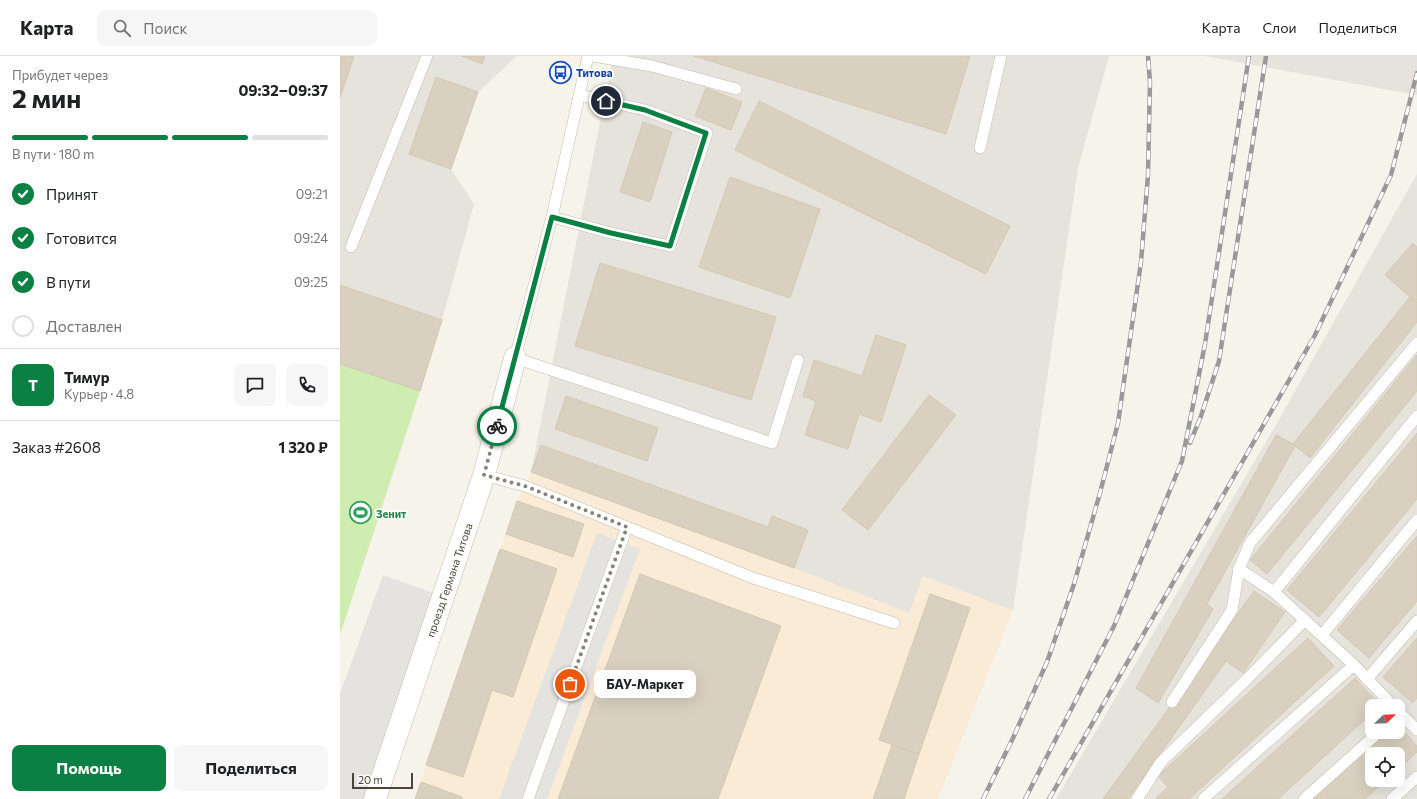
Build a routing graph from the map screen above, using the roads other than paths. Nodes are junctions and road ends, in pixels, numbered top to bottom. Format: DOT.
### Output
graph roads {
  1 [pos="427,56"];
  2 [pos="588,56"];
  3 [pos="593,56"];
  4 [pos="1001,56"];
  5 [pos="736,89"];
  6 [pos="579,95"];
  7 [pos="980,148"];
  8 [pos="552,217"];
  9 [pos="351,247"];
  10 [pos="1417,343"];
  11 [pos="515,358"];
  12 [pos="798,360"];
  13 [pos="1417,416"];
  14 [pos="484,475"];
  15 [pos="1417,520"];
  16 [pos="627,527"];
  17 [pos="1239,569"];
  18 [pos="1274,592"];
  19 [pos="1305,620"];
  20 [pos="1417,621"];
  21 [pos="894,623"];
  22 [pos="1322,635"];
  23 [pos="1354,665"];
  24 [pos="1367,679"];
  25 [pos="1386,699"];
  26 [pos="1172,702"];
  27 [pos="1405,716"];
  28 [pos="1415,723"];
  29 [pos="1370,739"];
  30 [pos="1417,777"];
  31 [pos="375,799"];
  32 [pos="528,799"];
  33 [pos="1137,799"];
  34 [pos="1203,799"];
  35 [pos="1304,799"];
  36 [pos="1392,799"];
  1 -- 9 [label="lane"];
  2 -- 6 [label="lane"];
  3 -- 5 [label="lane"];
  4 -- 7 [label="lane"];
  6 -- 8 [label="lane"];
  6 -- 8 [label="lane"];
  8 -- 11 [label="lane"];
  10 -- 17 [label="lane"];
  11 -- 12 [label="lane"];
  11 -- 14 [label="street, проезд Германа Титова"];
  13 -- 18 [label="lane"];
  14 -- 16 [label="lane"];
  14 -- 31 [label="street, проезд Германа Титова"];
  15 -- 22 [label="lane"];
  16 -- 21 [label="lane"];
  16 -- 32 [label="lane"];
  17 -- 18 [label="lane"];
  17 -- 26 [label="lane"];
  18 -- 19 [label="lane"];
  19 -- 22 [label="lane"];
  19 -- 33 [label="lane"];
  20 -- 24 [label="lane"];
  22 -- 23 [label="lane"];
  23 -- 24 [label="lane"];
  23 -- 34 [label="lane"];
  24 -- 25 [label="lane"];
  27 -- 28 [label="lane"];
  29 -- 35 [label="lane"];
  30 -- 36 [label="lane"];
}
